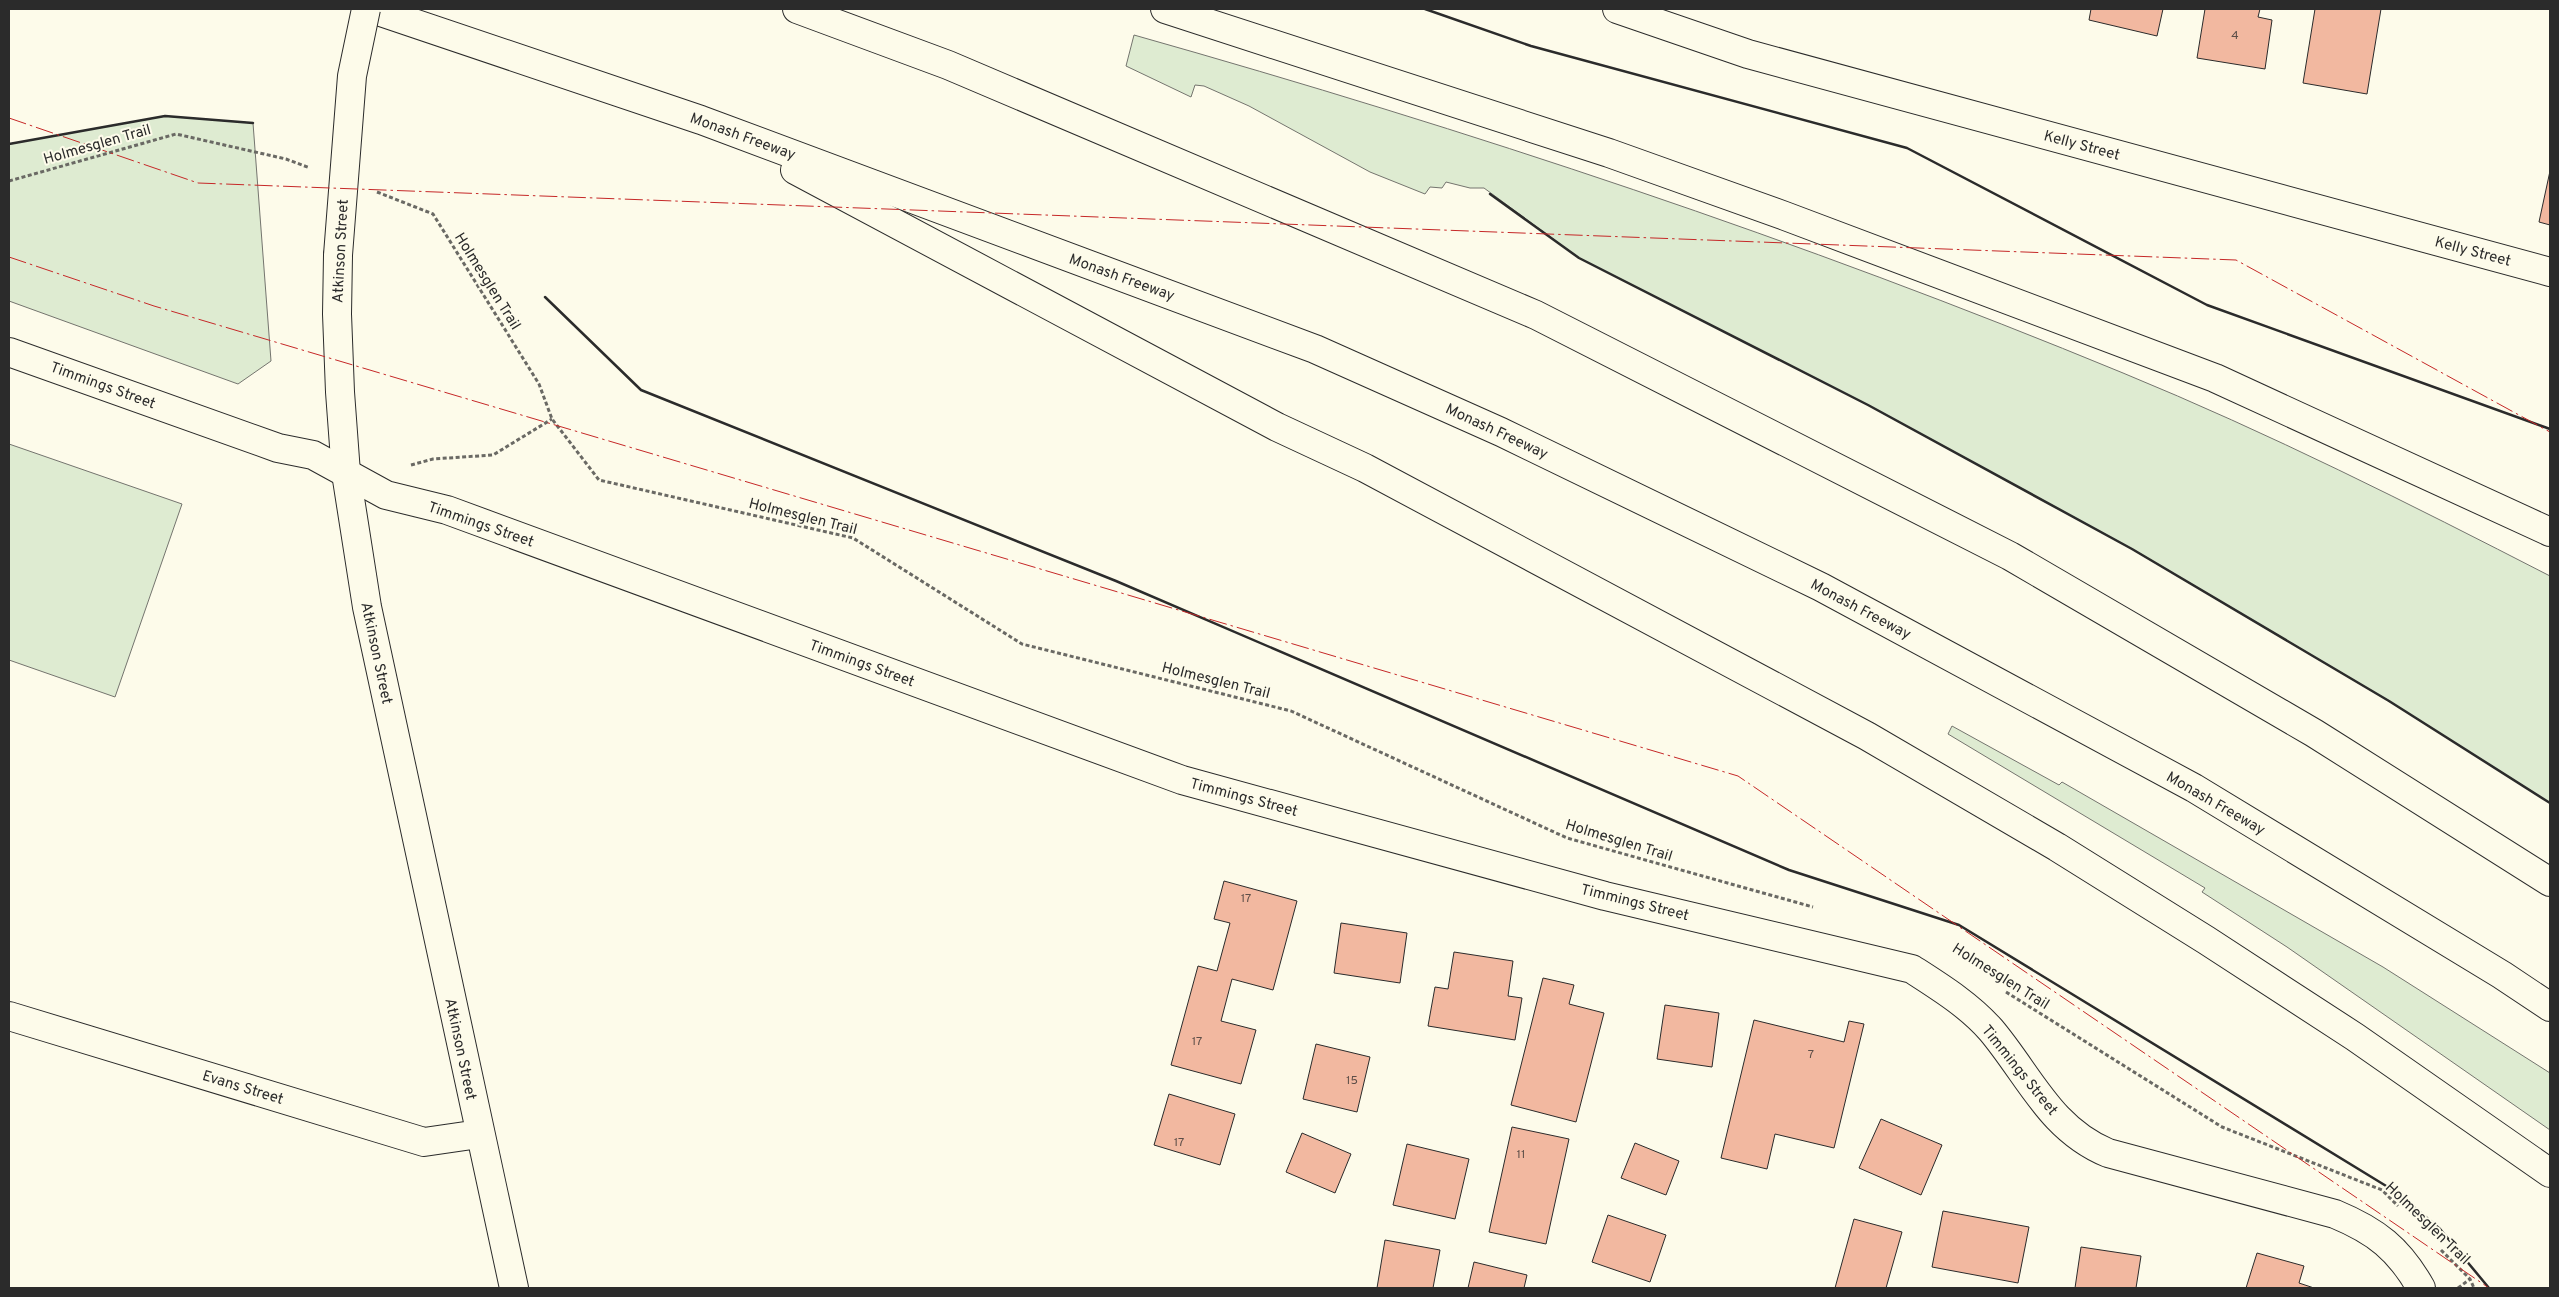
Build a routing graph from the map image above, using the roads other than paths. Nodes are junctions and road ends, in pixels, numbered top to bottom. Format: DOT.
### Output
graph roads {
  1 [pos="366,9"];
  2 [pos="372,9"];
  3 [pos="797,9"];
  4 [pos="1165,9"];
  5 [pos="1616,9"];
  6 [pos="701,120"];
  7 [pos="2550,272"];
  8 [pos="9,352"];
  9 [pos="346,473"];
  10 [pos="2550,532"];
  11 [pos="2550,882"];
  12 [pos="2550,1007"];
  13 [pos="9,1016"];
  14 [pos="480,1134"];
  15 [pos="2550,1173"];
  16 [pos="514,1288"];
  17 [pos="2421,1288"];
  1 -- 9 [label="main road, Atkinson Street, bridge"];
  2 -- 6 [label="main road, Monash Freeway"];
  3 -- 11 [label="main road"];
  4 -- 10 [label="main road"];
  5 -- 7 [label="main road, Kelly Street"];
  6 -- 12 [label="main road, Monash Freeway"];
  6 -- 15 [label="main road"];
  8 -- 9 [label="main road, Timmings Street"];
  9 -- 14 [label="main road, Atkinson Street"];
  9 -- 17 [label="main road, Timmings Street"];
  13 -- 14 [label="main road, Evans Street"];
  14 -- 16 [label="main road, Atkinson Street"];
}
